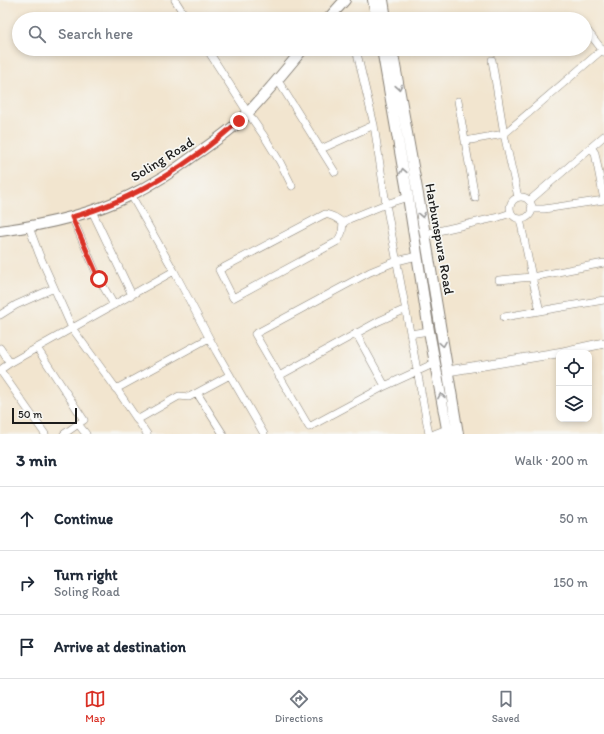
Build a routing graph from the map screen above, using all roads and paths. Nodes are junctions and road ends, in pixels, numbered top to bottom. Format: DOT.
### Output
graph roads {
  1 [pos="175,0"];
  2 [pos="345,0"];
  3 [pos="373,0"];
  4 [pos="383,0"];
  5 [pos="183,12"];
  6 [pos="334,12"];
  7 [pos="375,12"];
  8 [pos="385,12"];
  9 [pos="592,37"];
  10 [pos="603,51"];
  11 [pos="211,56"];
  12 [pos="297,56"];
  13 [pos="358,56"];
  14 [pos="383,56"];
  15 [pos="393,56"];
  16 [pos="492,60"];
  17 [pos="277,79"];
  18 [pos="458,101"];
  19 [pos="248,113"];
  20 [pos="374,125"];
  21 [pos="504,134"];
  22 [pos="604,136"];
  23 [pos="465,141"];
  24 [pos="591,147"];
  25 [pos="321,149"];
  26 [pos="335,172"];
  27 [pos="292,186"];
  28 [pos="131,195"];
  29 [pos="408,197"];
  30 [pos="518,197"];
  31 [pos="475,198"];
  32 [pos="604,200"];
  33 [pos="529,201"];
  34 [pos="386,204"];
  35 [pos="531,209"];
  36 [pos="92,211"];
  37 [pos="511,213"];
  38 [pos="72,217"];
  39 [pos="520,218"];
  40 [pos="343,223"];
  41 [pos="29,227"];
  42 [pos="0,231"];
  43 [pos="425,234"];
  44 [pos="417,256"];
  45 [pos="397,261"];
  46 [pos="604,263"];
  47 [pos="174,271"];
  48 [pos="532,277"];
  49 [pos="499,280"];
  50 [pos="54,288"];
  51 [pos="132,294"];
  52 [pos="604,300"];
  53 [pos="114,305"];
  54 [pos="406,308"];
  55 [pos="540,311"];
  56 [pos="0,314"];
  57 [pos="504,317"];
  58 [pos="72,328"];
  59 [pos="429,331"];
  60 [pos="356,334"];
  61 [pos="410,334"];
  62 [pos="209,338"];
  63 [pos="604,343"];
  64 [pos="0,348"];
  65 [pos="37,348"];
  66 [pos="435,362"];
  67 [pos="10,363"];
  68 [pos="0,370"];
  69 [pos="417,371"];
  70 [pos="448,371"];
  71 [pos="230,375"];
  72 [pos="279,376"];
  73 [pos="385,386"];
  74 [pos="116,388"];
  75 [pos="196,393"];
  76 [pos="138,420"];
  77 [pos="78,424"];
  78 [pos="452,431"];
  79 [pos="45,434"];
  80 [pos="64,434"];
  81 [pos="86,434"];
  82 [pos="147,434"];
  83 [pos="223,434"];
  84 [pos="264,434"];
  85 [pos="429,434"];
  86 [pos="434,434"];
  1 -- 5 [label="street"];
  2 -- 6 [label="main road"];
  3 -- 7 [label="main road"];
  4 -- 8 [label="main road"];
  9 -- 10 [label="street"];
  10 -- 21 [label="street"];
  11 -- 19 [label="street"];
  12 -- 17 [label="main road, Soling Road"];
  13 -- 20 [label="street"];
  29 -- 14 [label="main road, Harbunspura Road, one-way"];
  15 -- 43 [label="main road, Harbunspura Road, one-way"];
  16 -- 21 [label="street"];
  17 -- 19 [label="main road, Soling Road"];
  17 -- 25 [label="street"];
  18 -- 23 [label="street"];
  19 -- 27 [label="street"];
  19 -- 28 [label="main road, Soling Road"];
  20 -- 25 [label="street"];
  20 -- 34 [label="street"];
  21 -- 23 [label="street"];
  21 -- 30 [label="street"];
  22 -- 24 [label="street"];
  23 -- 31 [label="street"];
  24 -- 32 [label="street"];
  24 -- 33 [label="street"];
  25 -- 26 [label="street"];
  28 -- 36 [label="main road, Soling Road"];
  28 -- 47 [label="street"];
  29 -- 34 [label="street"];
  29 -- 44 [label="main road, Harbunspura Road"];
  30 -- 33 [label="street"];
  30 -- 37 [label="street"];
  32 -- 35 [label="street"];
  33 -- 35 [label="street"];
  34 -- 40 [label="street"];
  34 -- 45 [label="street"];
  35 -- 39 [label="street"];
  36 -- 38 [label="main road, Soling Road"];
  36 -- 51 [label="street"];
  37 -- 39 [label="street"];
  37 -- 43 [label="street"];
  38 -- 41 [label="main road, Soling Road"];
  38 -- 53 [label="street"];
  39 -- 48 [label="street"];
  40 -- 40 [label="street"];
  41 -- 42 [label="main road, Soling Road"];
  41 -- 50 [label="street"];
  43 -- 70 [label="main road, Harbunspura Road, one-way"];
  44 -- 45 [label="street"];
  44 -- 59 [label="main road, Harbunspura Road"];
  45 -- 54 [label="street"];
  45 -- 72 [label="street"];
  46 -- 48 [label="street"];
  47 -- 51 [label="street"];
  47 -- 62 [label="street"];
  48 -- 49 [label="street"];
  48 -- 55 [label="street"];
  50 -- 56 [label="street"];
  50 -- 58 [label="street"];
  51 -- 53 [label="street"];
  52 -- 55 [label="street"];
  53 -- 58 [label="street"];
  54 -- 60 [label="street"];
  54 -- 61 [label="street"];
  55 -- 57 [label="street"];
  58 -- 65 [label="street"];
  58 -- 74 [label="street"];
  59 -- 61 [label="street"];
  59 -- 66 [label="main road, Harbunspura Road"];
  60 -- 72 [label="street"];
  60 -- 73 [label="street"];
  61 -- 69 [label="street"];
  62 -- 71 [label="street"];
  62 -- 74 [label="street"];
  63 -- 70 [label="street"];
  64 -- 67 [label="street"];
  65 -- 67 [label="street"];
  65 -- 77 [label="street"];
  66 -- 69 [label="street"];
  78 -- 66 [label="main road, Harbunspura Road, one-way"];
  67 -- 68 [label="street"];
  68 -- 79 [label="street"];
  69 -- 73 [label="street"];
  69 -- 85 [label="street"];
  70 -- 78 [label="main road, Harbunspura Road"];
  71 -- 75 [label="street"];
  71 -- 84 [label="street"];
  72 -- 73 [label="street"];
  74 -- 76 [label="street"];
  75 -- 76 [label="street"];
  75 -- 83 [label="street"];
  76 -- 82 [label="street"];
  77 -- 80 [label="street"];
  77 -- 81 [label="street"];
  78 -- 86 [label="street"];
}
